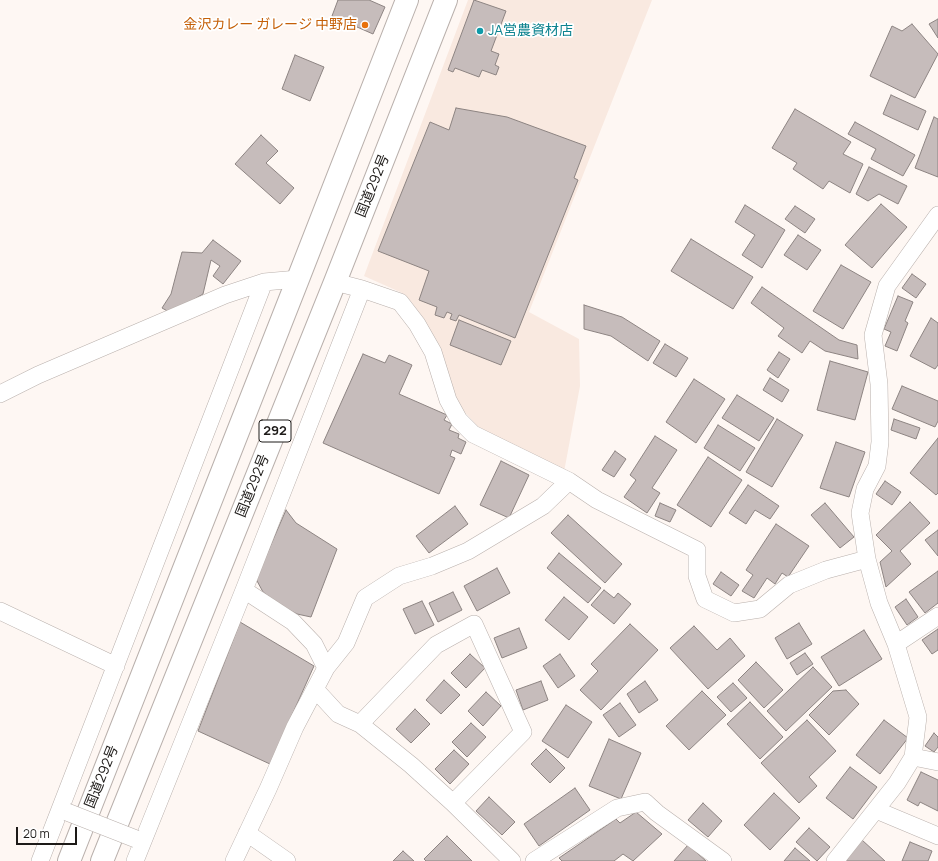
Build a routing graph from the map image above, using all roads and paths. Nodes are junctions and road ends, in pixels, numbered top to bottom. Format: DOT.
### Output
graph roads {
  1 [pos="407,0"];
  2 [pos="446,0"];
  3 [pos="938,215"];
  4 [pos="298,279"];
  5 [pos="264,282"];
  6 [pos="334,282"];
  7 [pos="362,289"];
  8 [pos="0,394"];
  9 [pos="569,481"];
  10 [pos="867,559"];
  11 [pos="244,590"];
  12 [pos="0,611"];
  13 [pos="938,616"];
  14 [pos="896,644"];
  15 [pos="116,666"];
  16 [pos="326,668"];
  17 [pos="315,689"];
  18 [pos="360,724"];
  19 [pos="913,757"];
  20 [pos="938,762"];
  21 [pos="453,803"];
  22 [pos="876,810"];
  23 [pos="63,811"];
  24 [pos="247,833"];
  25 [pos="938,836"];
  26 [pos="140,840"];
  27 [pos="40,861"];
  28 [pos="69,861"];
  29 [pos="102,861"];
  30 [pos="135,861"];
  31 [pos="234,861"];
  32 [pos="287,861"];
  33 [pos="512,861"];
  34 [pos="534,861"];
  35 [pos="723,861"];
  36 [pos="835,861"];
  1 -- 4 [label="highway, 国道292号 / 292"];
  2 -- 6 [label="highway, 国道292号 / 292"];
  3 -- 10 [label="street"];
  4 -- 5 [label="street"];
  4 -- 28 [label="highway, 国道292号 / 292"];
  5 -- 8 [label="street"];
  5 -- 15 [label="street"];
  6 -- 7 [label="street"];
  6 -- 29 [label="highway, 国道292号 / 292"];
  7 -- 9 [label="street"];
  7 -- 11 [label="street"];
  9 -- 10 [label="street"];
  9 -- 16 [label="street"];
  10 -- 14 [label="street"];
  11 -- 16 [label="street"];
  11 -- 26 [label="street"];
  12 -- 15 [label="street"];
  13 -- 14 [label="street"];
  14 -- 19 [label="street"];
  15 -- 23 [label="street"];
  16 -- 17 [label="street"];
  17 -- 18 [label="street"];
  17 -- 24 [label="street"];
  18 -- 21 [label="street"];
  18 -- 21 [label="street"];
  19 -- 20 [label="street"];
  19 -- 22 [label="street"];
  21 -- 33 [label="street"];
  22 -- 25 [label="street"];
  22 -- 36 [label="street"];
  23 -- 26 [label="street, bridge"];
  23 -- 27 [label="street"];
  24 -- 31 [label="street"];
  24 -- 32 [label="street"];
  26 -- 30 [label="street"];
  34 -- 35 [label="street"];
}
